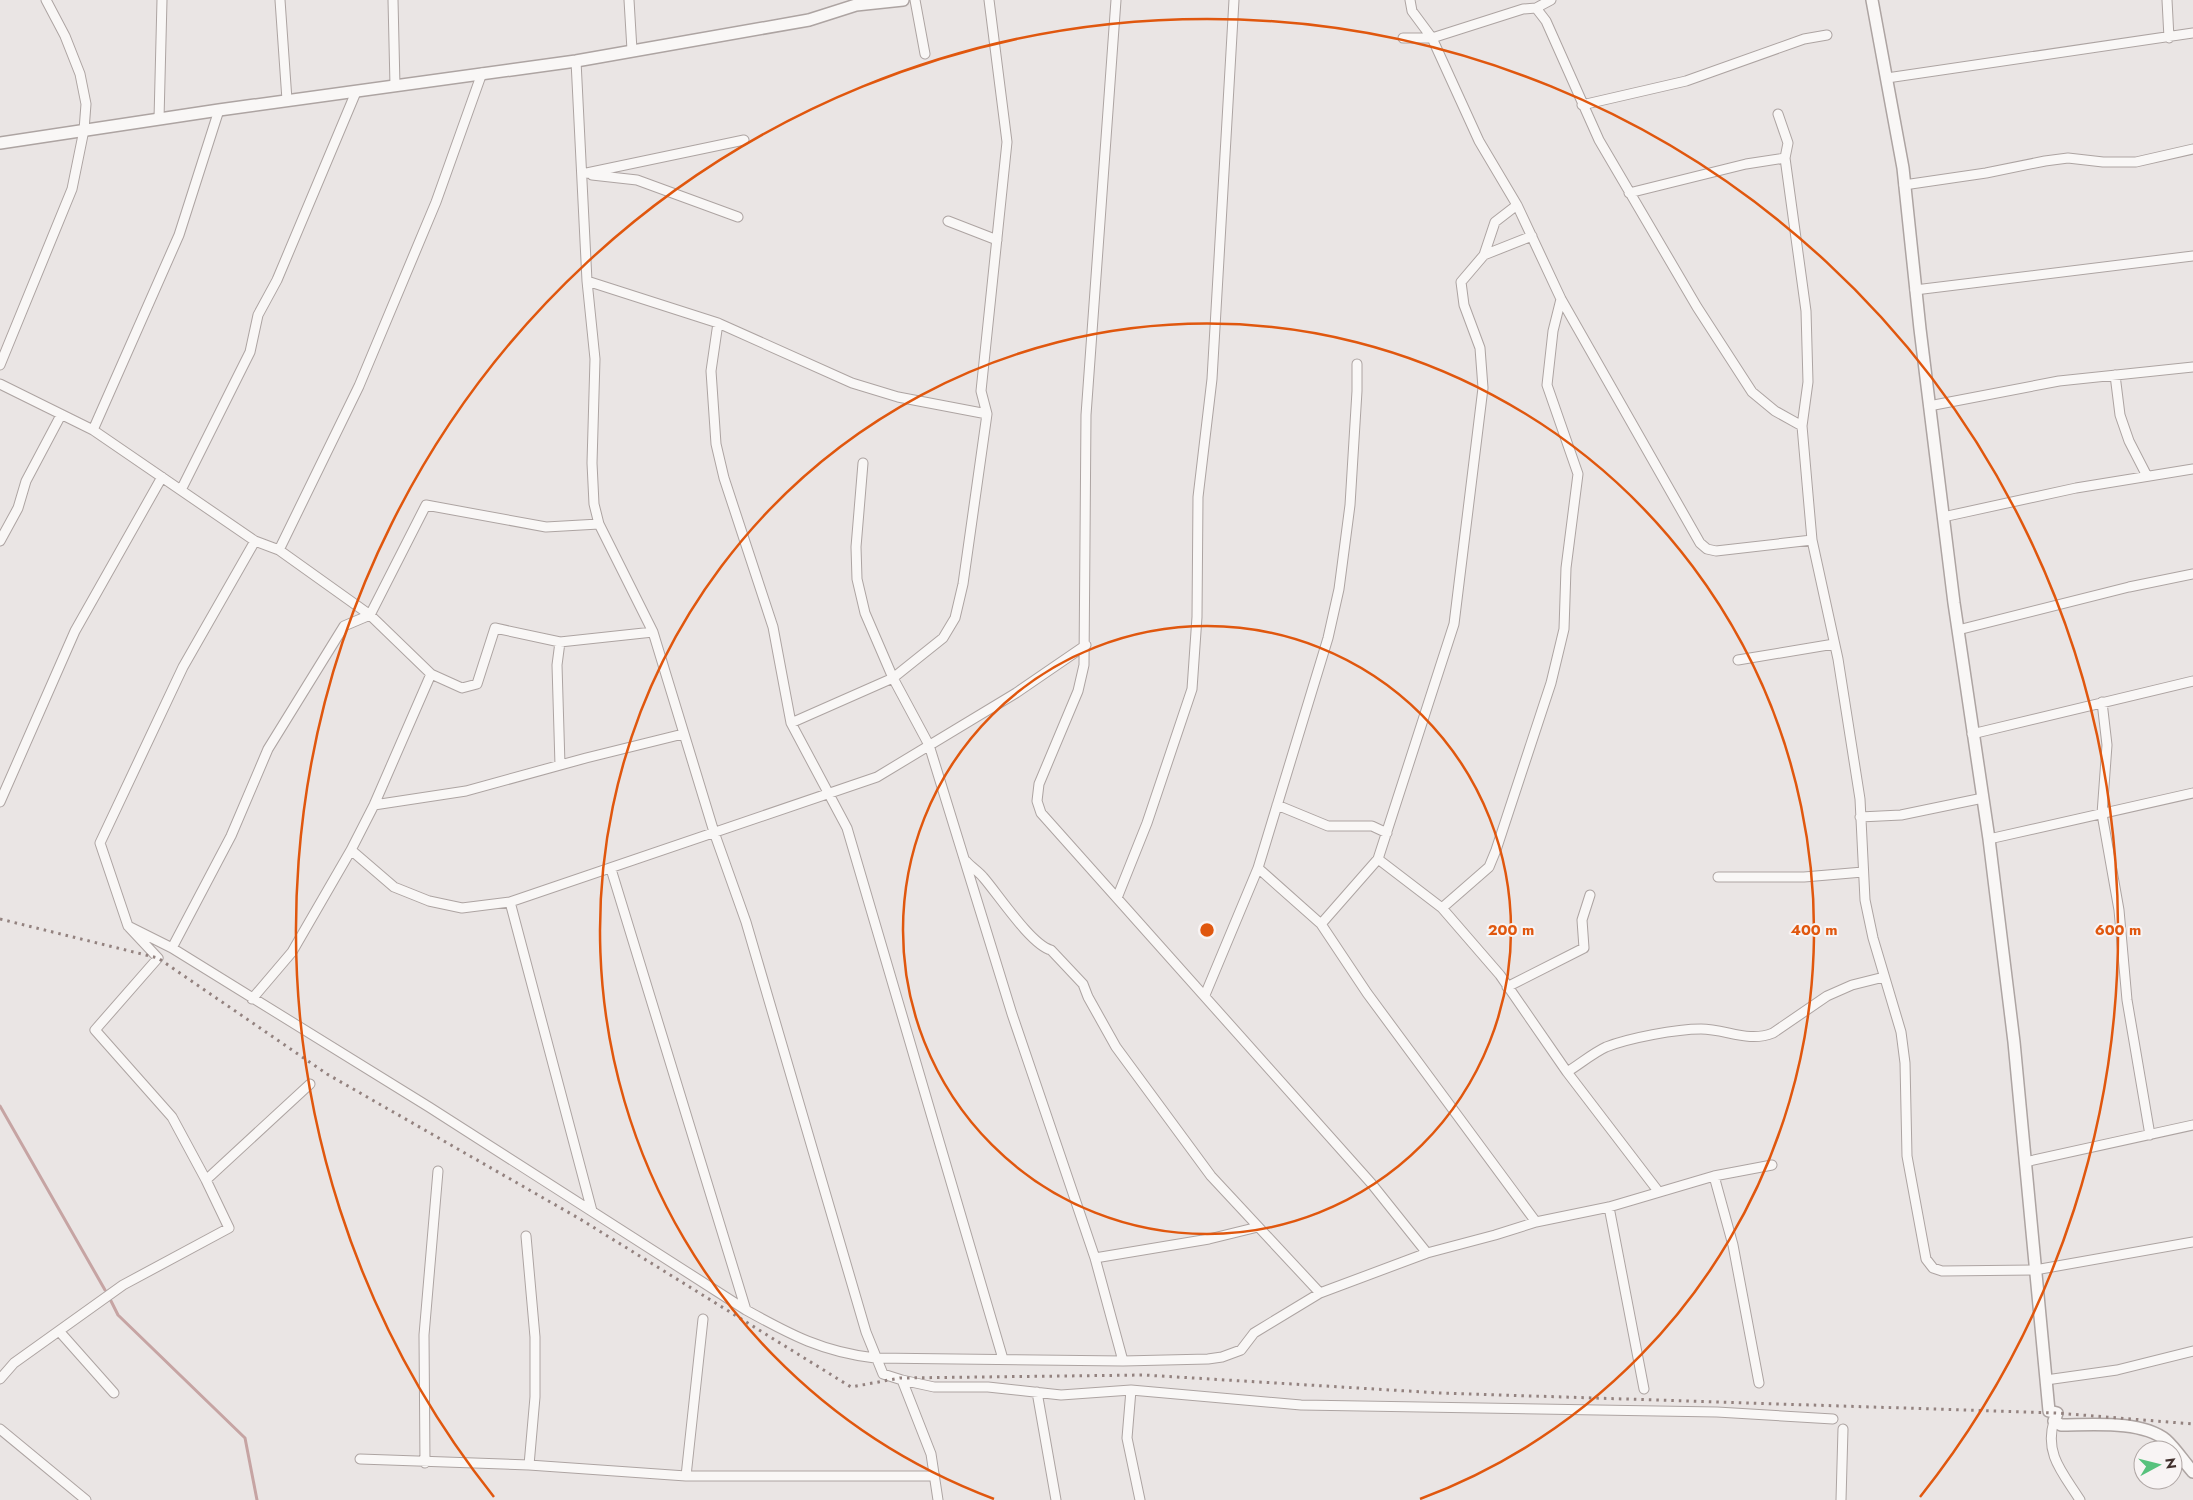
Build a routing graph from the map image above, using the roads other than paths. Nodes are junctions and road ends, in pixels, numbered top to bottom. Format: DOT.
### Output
graph roads {
  1 [pos="46,0"];
  2 [pos="162,0"];
  3 [pos="280,0"];
  4 [pos="393,0"];
  5 [pos="629,0"];
  6 [pos="903,0"];
  7 [pos="915,0"];
  8 [pos="989,0"];
  9 [pos="1116,0"];
  10 [pos="1234,0"];
  11 [pos="1410,0"];
  12 [pos="1551,0"];
  13 [pos="1872,0"];
  14 [pos="2167,0"];
  15 [pos="855,2"];
  16 [pos="1536,8"];
  17 [pos="2193,33"];
  18 [pos="1827,35"];
  19 [pos="1403,38"];
  20 [pos="1432,38"];
  21 [pos="2169,38"];
  22 [pos="632,50"];
  23 [pos="925,54"];
  24 [pos="576,61"];
  25 [pos="482,73"];
  26 [pos="1887,78"];
  27 [pos="395,86"];
  28 [pos="356,92"];
  29 [pos="287,100"];
  30 [pos="1582,105"];
  31 [pos="219,110"];
  32 [pos="1778,114"];
  33 [pos="159,119"];
  34 [pos="84,130"];
  35 [pos="744,140"];
  36 [pos="0,143"];
  37 [pos="2193,150"];
  38 [pos="1785,158"];
  39 [pos="582,174"];
  40 [pos="1904,185"];
  41 [pos="1628,193"];
  42 [pos="1517,204"];
  43 [pos="738,217"];
  44 [pos="948,222"];
  45 [pos="1532,236"];
  46 [pos="997,240"];
  47 [pos="1484,255"];
  48 [pos="2193,256"];
  49 [pos="587,281"];
  50 [pos="1915,290"];
  51 [pos="1561,299"];
  52 [pos="718,323"];
  53 [pos="1357,364"];
  54 [pos="0,365"];
  55 [pos="2193,367"];
  56 [pos="2115,375"];
  57 [pos="0,384"];
  58 [pos="1929,406"];
  59 [pos="986,414"];
  60 [pos="61,415"];
  61 [pos="1802,426"];
  62 [pos="93,430"];
  63 [pos="863,463"];
  64 [pos="2193,469"];
  65 [pos="2148,476"];
  66 [pos="162,477"];
  67 [pos="181,490"];
  68 [pos="1943,517"];
  69 [pos="599,524"];
  70 [pos="0,540"];
  71 [pos="1812,540"];
  72 [pos="255,541"];
  73 [pos="279,550"];
  74 [pos="2193,574"];
  75 [pos="370,616"];
  76 [pos="1958,630"];
  77 [pos="653,632"];
  78 [pos="560,642"];
  79 [pos="1834,644"];
  80 [pos="1086,645"];
  81 [pos="1738,660"];
  82 [pos="431,674"];
  83 [pos="893,678"];
  84 [pos="2193,681"];
  85 [pos="2102,702"];
  86 [pos="791,724"];
  87 [pos="683,734"];
  88 [pos="1972,734"];
  89 [pos="929,745"];
  90 [pos="560,765"];
  91 [pos="827,793"];
  92 [pos="2193,793"];
  93 [pos="1983,798"];
  94 [pos="0,802"];
  95 [pos="374,804"];
  96 [pos="1277,805"];
  97 [pos="2102,814"];
  98 [pos="1860,817"];
  99 [pos="714,832"];
  100 [pos="1387,833"];
  101 [pos="1990,840"];
  102 [pos="352,850"];
  103 [pos="1378,859"];
  104 [pos="966,861"];
  105 [pos="1258,868"];
  106 [pos="611,869"];
  107 [pos="1863,872"];
  108 [pos="1718,877"];
  109 [pos="1590,895"];
  110 [pos="1116,898"];
  111 [pos="510,902"];
  112 [pos="1442,908"];
  113 [pos="1321,924"];
  114 [pos="128,926"];
  115 [pos="172,948"];
  116 [pos="1884,977"];
  117 [pos="1507,987"];
  118 [pos="1205,995"];
  119 [pos="252,998"];
  120 [pos="1567,1072"];
  121 [pos="310,1084"];
  122 [pos="2193,1125"];
  123 [pos="2150,1134"];
  124 [pos="2025,1162"];
  125 [pos="1772,1164"];
  126 [pos="438,1171"];
  127 [pos="1714,1176"];
  128 [pos="206,1180"];
  129 [pos="1658,1191"];
  130 [pos="1609,1207"];
  131 [pos="592,1210"];
  132 [pos="1536,1222"];
  133 [pos="1258,1227"];
  134 [pos="526,1236"];
  135 [pos="2193,1242"];
  136 [pos="1427,1253"];
  137 [pos="1095,1258"];
  138 [pos="2035,1270"];
  139 [pos="1320,1293"];
  140 [pos="746,1310"];
  141 [pos="703,1319"];
  142 [pos="59,1332"];
  143 [pos="2193,1351"];
  144 [pos="875,1358"];
  145 [pos="1002,1359"];
  146 [pos="1123,1361"];
  147 [pos="0,1380"];
  148 [pos="902,1380"];
  149 [pos="2046,1380"];
  150 [pos="1759,1383"];
  151 [pos="1644,1389"];
  152 [pos="1131,1390"];
  153 [pos="1037,1392"];
  154 [pos="114,1393"];
  155 [pos="1833,1419"];
  156 [pos="2054,1421"];
  157 [pos="0,1429"];
  158 [pos="1844,1429"];
  159 [pos="360,1459"];
  160 [pos="425,1463"];
  161 [pos="529,1466"];
  162 [pos="2193,1472"];
  163 [pos="686,1476"];
  164 [pos="935,1476"];
  165 [pos="86,1500"];
  166 [pos="938,1500"];
  167 [pos="1056,1500"];
  168 [pos="1140,1500"];
  169 [pos="1841,1500"];
  170 [pos="2080,1500"];
  1 -- 34 [label="street"];
  2 -- 33 [label="street"];
  3 -- 29 [label="street"];
  4 -- 27 [label="street"];
  5 -- 22 [label="street"];
  6 -- 15 [label="street"];
  7 -- 23 [label="street"];
  8 -- 46 [label="street"];
  9 -- 80 [label="street"];
  10 -- 110 [label="street"];
  11 -- 20 [label="street"];
  12 -- 16 [label="street"];
  13 -- 26 [label="street"];
  14 -- 21 [label="street"];
  15 -- 22 [label="street"];
  16 -- 20 [label="street"];
  16 -- 30 [label="street"];
  17 -- 21 [label="street"];
  18 -- 30 [label="street"];
  19 -- 20 [label="street"];
  20 -- 42 [label="street"];
  21 -- 26 [label="street"];
  22 -- 24 [label="street"];
  24 -- 25 [label="street"];
  24 -- 39 [label="street"];
  25 -- 27 [label="street"];
  25 -- 73 [label="street"];
  26 -- 40 [label="street"];
  27 -- 28 [label="street"];
  28 -- 29 [label="street"];
  28 -- 67 [label="street"];
  29 -- 31 [label="street"];
  30 -- 41 [label="street"];
  31 -- 33 [label="street"];
  31 -- 62 [label="street"];
  32 -- 38 [label="street"];
  33 -- 34 [label="street"];
  34 -- 36 [label="street"];
  34 -- 54 [label="street"];
  35 -- 39 [label="street"];
  37 -- 40 [label="street"];
  38 -- 41 [label="street"];
  38 -- 61 [label="street"];
  39 -- 43 [label="street"];
  39 -- 49 [label="street"];
  40 -- 50 [label="street"];
  41 -- 61 [label="street"];
  42 -- 45 [label="street"];
  42 -- 47 [label="street"];
  44 -- 46 [label="street"];
  45 -- 47 [label="street"];
  45 -- 51 [label="street"];
  46 -- 59 [label="street"];
  47 -- 100 [label="street"];
  48 -- 50 [label="street"];
  49 -- 52 [label="street"];
  49 -- 69 [label="street"];
  50 -- 58 [label="street"];
  51 -- 71 [label="street"];
  51 -- 112 [label="street"];
  52 -- 59 [label="street"];
  52 -- 86 [label="street"];
  53 -- 96 [label="street"];
  55 -- 56 [label="street"];
  56 -- 58 [label="street"];
  56 -- 65 [label="street"];
  57 -- 60 [label="street"];
  58 -- 68 [label="street"];
  59 -- 83 [label="street"];
  60 -- 62 [label="street"];
  60 -- 70 [label="street"];
  61 -- 71 [label="street"];
  62 -- 66 [label="street"];
  63 -- 83 [label="street"];
  64 -- 65 [label="street"];
  65 -- 68 [label="street"];
  66 -- 67 [label="street"];
  66 -- 94 [label="street"];
  67 -- 72 [label="street"];
  68 -- 76 [label="street"];
  69 -- 75 [label="street"];
  69 -- 77 [label="street"];
  71 -- 79 [label="street"];
  72 -- 73 [label="street"];
  72 -- 114 [label="street"];
  73 -- 75 [label="street"];
  74 -- 76 [label="street"];
  75 -- 82 [label="street"];
  75 -- 115 [label="street"];
  76 -- 88 [label="street"];
  77 -- 78 [label="street"];
  77 -- 87 [label="street"];
  78 -- 82 [label="street"];
  78 -- 90 [label="street"];
  79 -- 81 [label="street"];
  79 -- 98 [label="street"];
  80 -- 89 [label="street"];
  80 -- 110 [label="street"];
  82 -- 95 [label="street"];
  83 -- 86 [label="street"];
  83 -- 89 [label="street"];
  84 -- 85 [label="street"];
  85 -- 88 [label="street"];
  85 -- 97 [label="street"];
  86 -- 91 [label="street"];
  87 -- 90 [label="street"];
  87 -- 99 [label="street"];
  88 -- 93 [label="street"];
  89 -- 91 [label="street"];
  89 -- 104 [label="street"];
  90 -- 95 [label="street"];
  91 -- 99 [label="street"];
  91 -- 145 [label="street"];
  92 -- 97 [label="street"];
  93 -- 98 [label="street"];
  93 -- 101 [label="street"];
  95 -- 102 [label="street"];
  96 -- 100 [label="street"];
  96 -- 105 [label="street"];
  97 -- 101 [label="street"];
  97 -- 123 [label="street"];
  98 -- 107 [label="street"];
  99 -- 106 [label="street"];
  99 -- 144 [label="street"];
  100 -- 103 [label="street"];
  101 -- 124 [label="street"];
  102 -- 111 [label="street"];
  102 -- 119 [label="street"];
  103 -- 112 [label="street"];
  103 -- 113 [label="street"];
  104 -- 133 [label="street"];
  104 -- 137 [label="street"];
  105 -- 113 [label="street"];
  105 -- 118 [label="street"];
  106 -- 111 [label="street"];
  106 -- 140 [label="street"];
  107 -- 108 [label="street"];
  107 -- 116 [label="street"];
  109 -- 117 [label="street"];
  110 -- 118 [label="street"];
  111 -- 131 [label="street"];
  112 -- 117 [label="street"];
  113 -- 132 [label="street"];
  114 -- 115 [label="street"];
  114 -- 128 [label="street"];
  115 -- 119 [label="street"];
  116 -- 120 [label="street"];
  116 -- 138 [label="street"];
  117 -- 120 [label="street"];
  118 -- 136 [label="street"];
  119 -- 131 [label="street"];
  120 -- 129 [label="street"];
  121 -- 128 [label="street"];
  122 -- 123 [label="street"];
  123 -- 124 [label="street"];
  124 -- 138 [label="street"];
  125 -- 127 [label="street"];
  126 -- 160 [label="street"];
  127 -- 129 [label="street"];
  127 -- 150 [label="street"];
  128 -- 142 [label="street"];
  129 -- 130 [label="street"];
  130 -- 132 [label="street"];
  130 -- 151 [label="street"];
  131 -- 140 [label="street"];
  132 -- 136 [label="street"];
  133 -- 137 [label="street"];
  133 -- 139 [label="street"];
  134 -- 161 [label="street"];
  135 -- 138 [label="street"];
  136 -- 139 [label="street"];
  137 -- 146 [label="street"];
  138 -- 149 [label="street"];
  139 -- 146 [label="street"];
  140 -- 144 [label="street"];
  141 -- 163 [label="street"];
  142 -- 147 [label="street"];
  142 -- 154 [label="street"];
  143 -- 149 [label="street"];
  144 -- 145 [label="street"];
  144 -- 148 [label="street"];
  145 -- 146 [label="street"];
  148 -- 153 [label="street"];
  148 -- 164 [label="street"];
  149 -- 156 [label="street"];
  152 -- 153 [label="street"];
  152 -- 155 [label="street"];
  152 -- 168 [label="street"];
  153 -- 167 [label="street"];
  156 -- 162 [label="street"];
  156 -- 170 [label="street"];
  157 -- 165 [label="street"];
  158 -- 169 [label="street"];
  159 -- 160 [label="street"];
  160 -- 161 [label="street"];
  161 -- 163 [label="street"];
  163 -- 164 [label="street"];
  164 -- 166 [label="street"];
}
